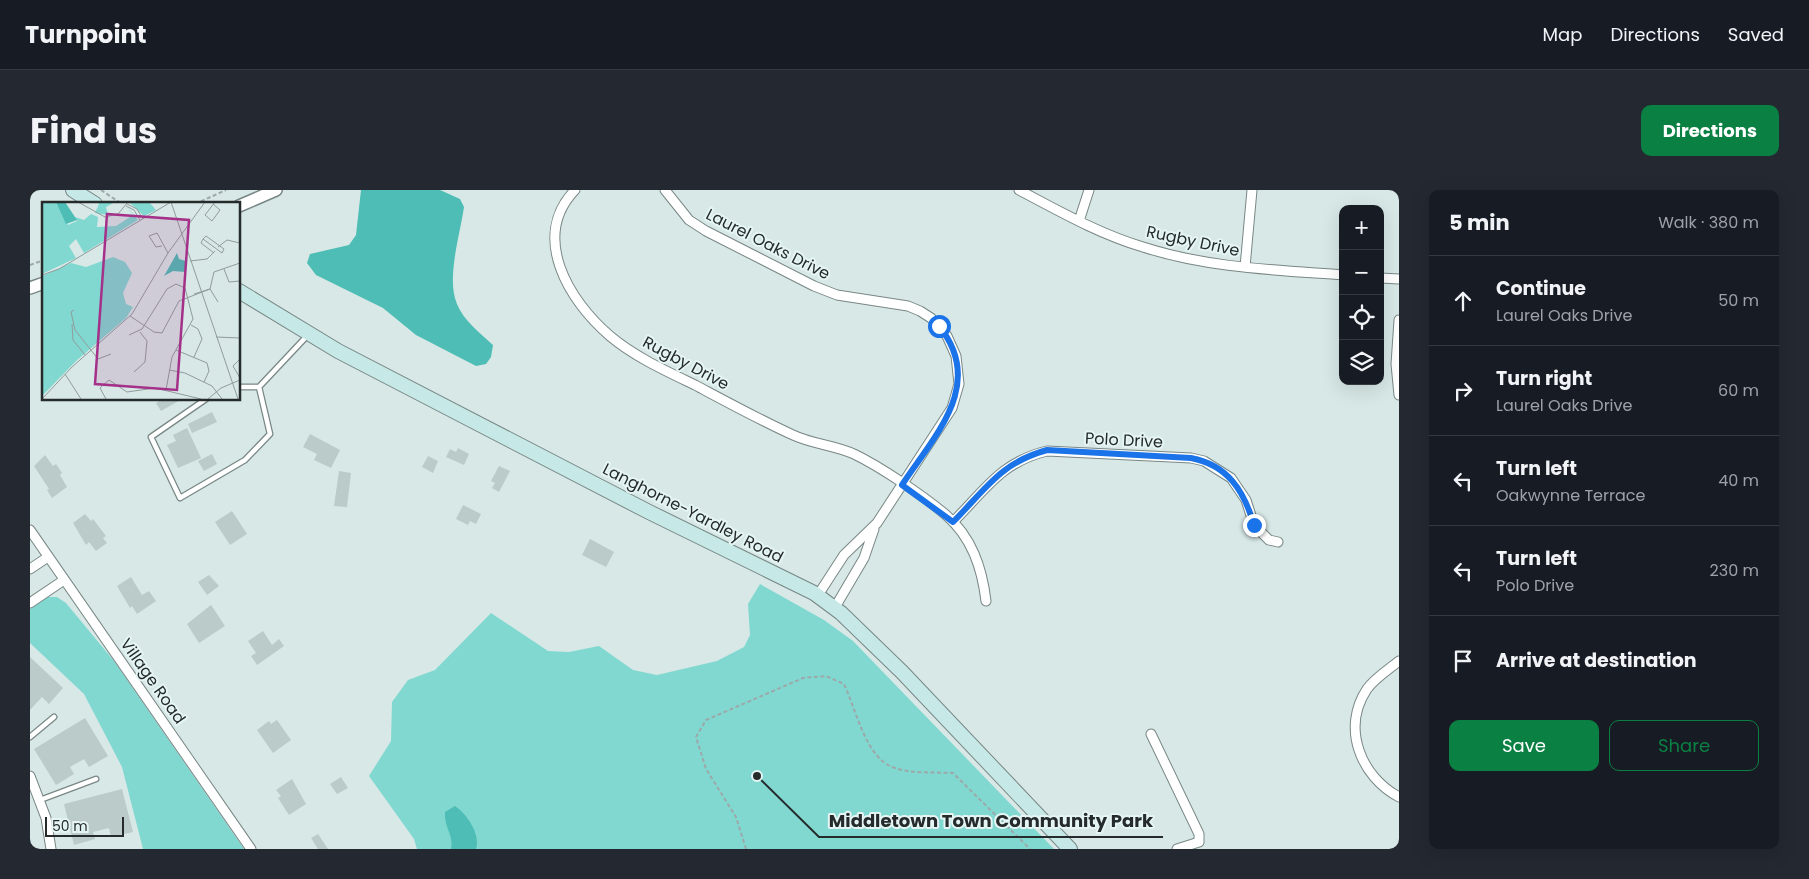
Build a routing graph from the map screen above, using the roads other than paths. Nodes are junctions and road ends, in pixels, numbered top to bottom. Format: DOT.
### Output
graph roads {
  1 [pos="65,190"];
  2 [pos="73,190"];
  3 [pos="276,190"];
  4 [pos="575,190"];
  5 [pos="665,190"];
  6 [pos="1019,190"];
  7 [pos="1089,190"];
  8 [pos="1252,190"];
  9 [pos="76,202"];
  10 [pos="92,202"];
  11 [pos="240,206"];
  12 [pos="1079,221"];
  13 [pos="1245,267"];
  14 [pos="1339,275"];
  15 [pos="1384,278"];
  16 [pos="1399,279"];
  17 [pos="42,284"];
  18 [pos="30,288"];
  19 [pos="242,292"];
  20 [pos="1399,320"];
  21 [pos="308,335"];
  22 [pos="240,387"];
  23 [pos="259,387"];
  24 [pos="1399,395"];
  25 [pos="205,400"];
  26 [pos="902,485"];
  27 [pos="953,522"];
  28 [pos="877,523"];
  29 [pos="30,530"];
  30 [pos="1278,542"];
  31 [pos="48,557"];
  32 [pos="30,569"];
  33 [pos="64,580"];
  34 [pos="818,596"];
  35 [pos="986,601"];
  36 [pos="30,602"];
  37 [pos="834,608"];
  38 [pos="1399,661"];
  39 [pos="54,717"];
  40 [pos="1151,734"];
  41 [pos="30,737"];
  42 [pos="30,776"];
  43 [pos="96,779"];
  44 [pos="1399,798"];
  45 [pos="40,800"];
  46 [pos="51,849"];
  47 [pos="251,849"];
  48 [pos="1070,849"];
  49 [pos="1177,849"];
  1 -- 9 [label="main road"];
  2 -- 10 [label="main road"];
  3 -- 11 [label="street"];
  4 -- 26 [label="street, Rugby Drive"];
  5 -- 26 [label="street, Laurel Oaks Drive"];
  6 -- 12 [label="street, Rugby Drive"];
  7 -- 12 [label="street"];
  8 -- 13 [label="street"];
  12 -- 13 [label="street, Rugby Drive"];
  13 -- 14 [label="street, Rugby Drive"];
  15 -- 16 [label="street"];
  17 -- 18 [label="street"];
  19 -- 21 [label="main road, Langhorne-Yardley Road"];
  20 -- 24 [label="street"];
  21 -- 23 [label="lane"];
  21 -- 34 [label="main road, Langhorne-Yardley Road"];
  22 -- 23 [label="lane"];
  23 -- 25 [label="lane"];
  26 -- 27 [label="street, Rugby Drive"];
  26 -- 28 [label="street, Laurel Oaks Drive"];
  27 -- 30 [label="street, Polo Drive"];
  27 -- 35 [label="street"];
  28 -- 34 [label="street, Laurel Oaks Drive"];
  28 -- 37 [label="street, Laurel Oaks Drive"];
  29 -- 31 [label="street, Village Road"];
  31 -- 32 [label="street"];
  31 -- 33 [label="street, Village Road"];
  33 -- 36 [label="street"];
  33 -- 47 [label="street, Village Road"];
  34 -- 37 [label="main road, Langhorne-Yardley Road"];
  37 -- 48 [label="main road, Langhorne-Yardley Road"];
  38 -- 44 [label="street"];
  39 -- 41 [label="lane"];
  40 -- 49 [label="street"];
  42 -- 45 [label="street"];
  43 -- 45 [label="lane"];
  45 -- 46 [label="street"];
}
